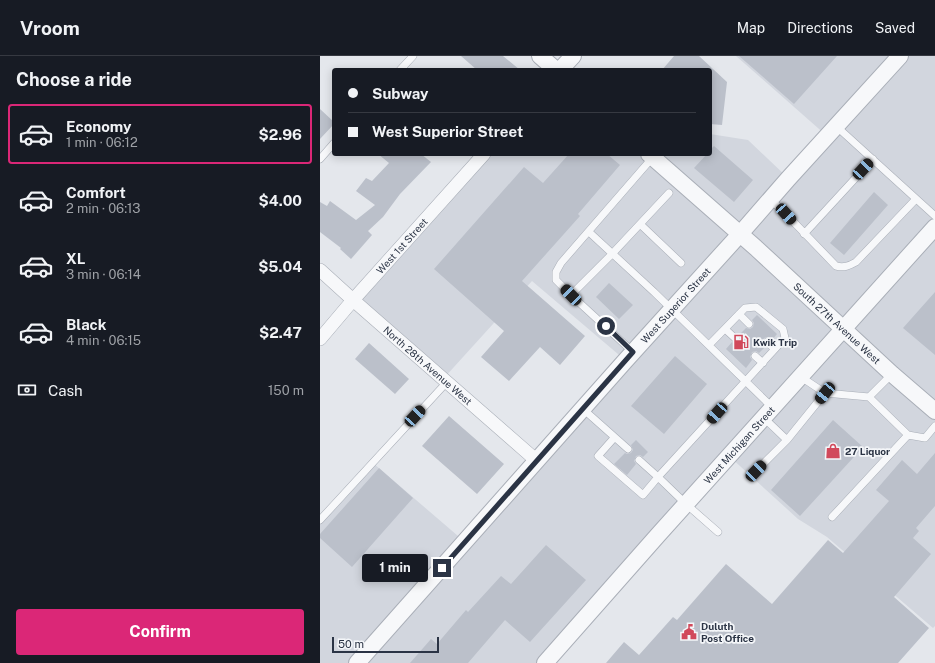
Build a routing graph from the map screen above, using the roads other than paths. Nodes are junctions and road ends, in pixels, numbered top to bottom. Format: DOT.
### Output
graph roads {
  1 [pos="413,56"];
  2 [pos="540,56"];
  3 [pos="573,56"];
  4 [pos="900,56"];
  5 [pos="402,68"];
  6 [pos="554,68"];
  7 [pos="562,68"];
  8 [pos="836,126"];
  9 [pos="332,146"];
  10 [pos="482,156"];
  11 [pos="651,156"];
  12 [pos="320,159"];
  13 [pos="873,159"];
  14 [pos="669,193"];
  15 [pos="770,199"];
  16 [pos="916,199"];
  17 [pos="935,216"];
  18 [pos="640,224"];
  19 [pos="935,227"];
  20 [pos="588,232"];
  21 [pos="740,234"];
  22 [pos="804,234"];
  23 [pos="612,254"];
  24 [pos="681,263"];
  25 [pos="320,270"];
  26 [pos="571,295"];
  27 [pos="353,300"];
  28 [pos="671,310"];
  29 [pos="739,314"];
  30 [pos="749,324"];
  31 [pos="725,329"];
  32 [pos="843,330"];
  33 [pos="320,339"];
  34 [pos="736,339"];
  35 [pos="768,342"];
  36 [pos="709,346"];
  37 [pos="775,349"];
  38 [pos="633,352"];
  39 [pos="755,356"];
  40 [pos="762,363"];
  41 [pos="892,374"];
  42 [pos="801,377"];
  43 [pos="447,382"];
  44 [pos="746,382"];
  45 [pos="825,393"];
  46 [pos="869,397"];
  47 [pos="583,409"];
  48 [pos="935,411"];
  49 [pos="769,413"];
  50 [pos="935,426"];
  51 [pos="908,435"];
  52 [pos="614,438"];
  53 [pos="787,440"];
  54 [pos="628,449"];
  55 [pos="639,460"];
  56 [pos="537,461"];
  57 [pos="756,471"];
  58 [pos="658,477"];
  59 [pos="686,504"];
  60 [pos="832,518"];
  61 [pos="320,520"];
  62 [pos="718,532"];
  63 [pos="357,663"];
  64 [pos="545,663"];
  1 -- 5 [label="lane"];
  2 -- 6 [label="street"];
  3 -- 7 [label="street"];
  4 -- 8 [label="street, West Superior Street"];
  8 -- 13 [label="lane"];
  8 -- 15 [label="street, West Superior Street"];
  9 -- 12 [label="lane"];
  10 -- 27 [label="street, West 1st Street"];
  11 -- 20 [label="lane"];
  11 -- 21 [label="street, South 27th Avenue West"];
  13 -- 16 [label="lane"];
  13 -- 22 [label="lane"];
  14 -- 18 [label="lane"];
  15 -- 21 [label="street, West Superior Street"];
  15 -- 22 [label="lane"];
  16 -- 17 [label="lane"];
  16 -- 22 [label="lane"];
  18 -- 23 [label="lane"];
  18 -- 24 [label="lane"];
  19 -- 32 [label="street, West Michigan Street"];
  20 -- 23 [label="lane"];
  20 -- 26 [label="lane"];
  21 -- 28 [label="street, West Superior Street"];
  21 -- 32 [label="street, South 27th Avenue West"];
  23 -- 26 [label="lane"];
  23 -- 28 [label="lane"];
  25 -- 27 [label="street, North 28th Avenue West"];
  26 -- 38 [label="lane"];
  27 -- 33 [label="street, West 1st Street"];
  27 -- 43 [label="street, North 28th Avenue West"];
  28 -- 36 [label="lane"];
  28 -- 38 [label="street, West Superior Street"];
  29 -- 30 [label="lane"];
  29 -- 31 [label="lane"];
  29 -- 37 [label="lane"];
  31 -- 34 [label="lane"];
  31 -- 36 [label="lane"];
  32 -- 41 [label="street, South 27th Avenue West"];
  32 -- 42 [label="street, West Michigan Street"];
  35 -- 37 [label="lane"];
  36 -- 44 [label="lane"];
  37 -- 40 [label="lane"];
  38 -- 47 [label="street, West Superior Street"];
  39 -- 40 [label="lane"];
  40 -- 44 [label="lane"];
  41 -- 46 [label="lane"];
  41 -- 48 [label="street, South 27th Avenue West"];
  42 -- 45 [label="lane"];
  42 -- 49 [label="street, West Michigan Street"];
  43 -- 56 [label="street, North 28th Avenue West"];
  43 -- 61 [label="lane"];
  44 -- 49 [label="lane"];
  44 -- 58 [label="lane"];
  45 -- 46 [label="lane"];
  45 -- 53 [label="lane"];
  46 -- 51 [label="lane"];
  47 -- 52 [label="lane"];
  47 -- 56 [label="street, West Superior Street"];
  49 -- 53 [label="lane"];
  49 -- 59 [label="street, West Michigan Street"];
  50 -- 51 [label="lane"];
  51 -- 60 [label="lane"];
  52 -- 54 [label="lane"];
  52 -- 58 [label="lane"];
  53 -- 57 [label="lane"];
  55 -- 58 [label="lane"];
  56 -- 63 [label="street, West Superior Street"];
  58 -- 59 [label="lane"];
  59 -- 62 [label="lane"];
  59 -- 64 [label="street, West Michigan Street"];
}
